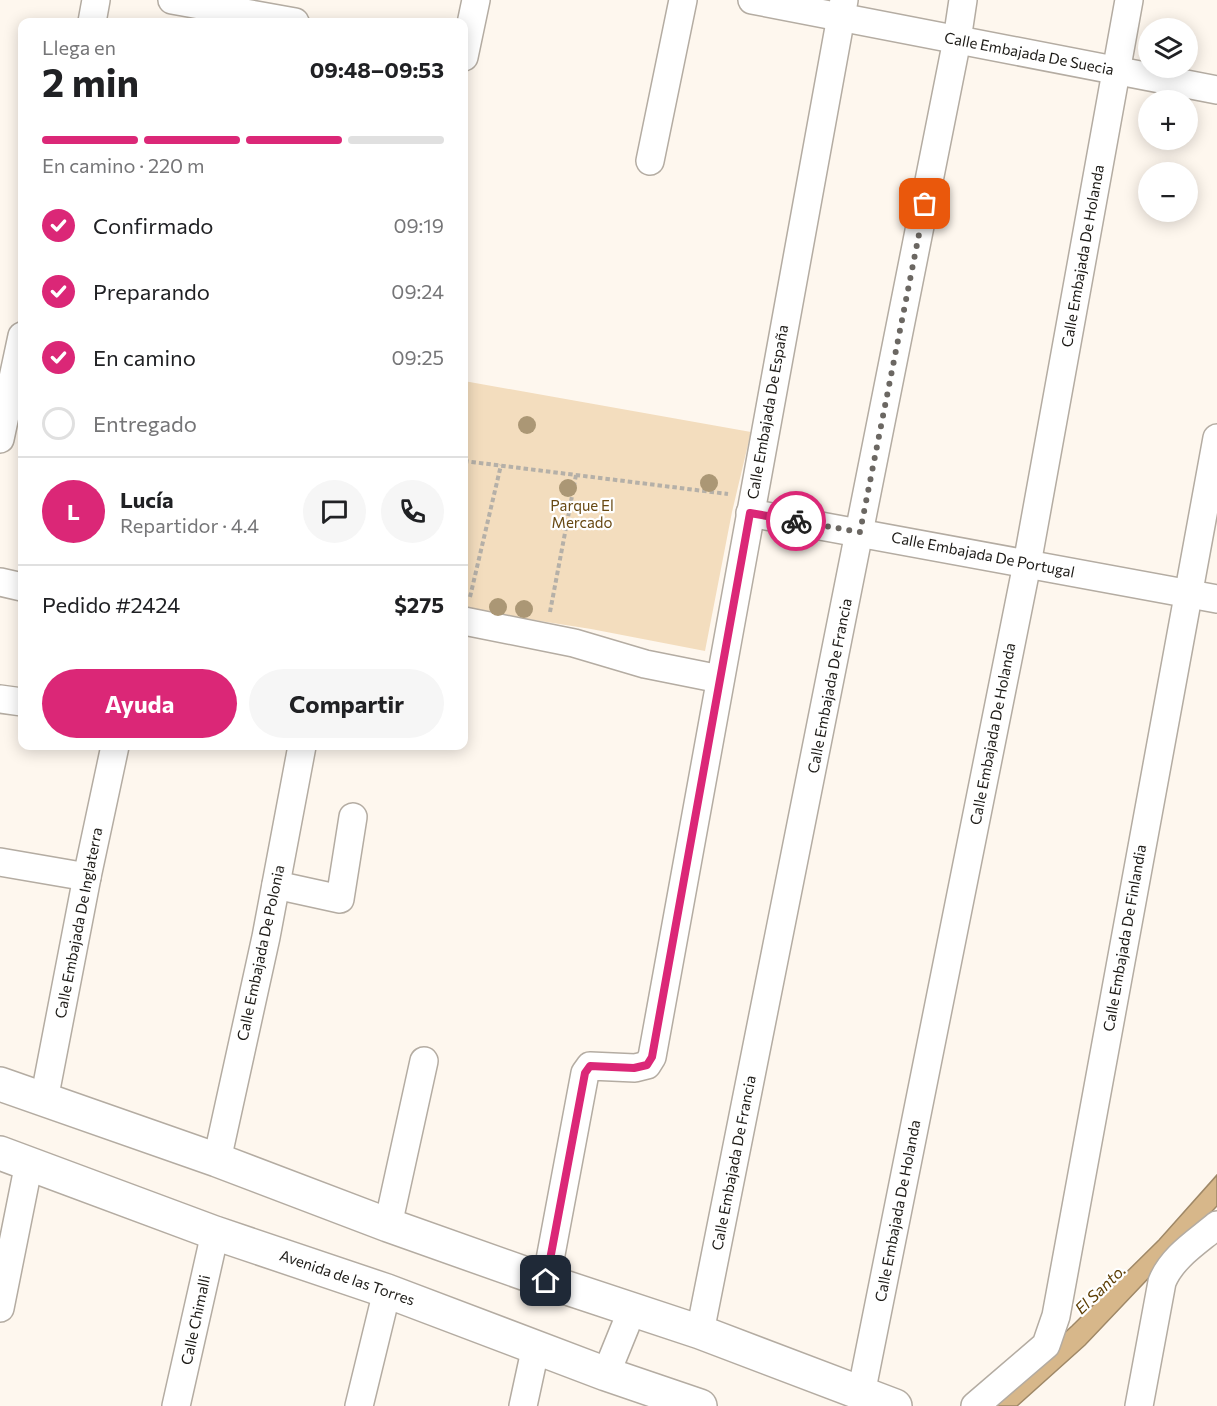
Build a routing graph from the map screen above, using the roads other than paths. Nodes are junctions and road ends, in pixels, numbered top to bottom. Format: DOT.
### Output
graph roads {
  1 [pos="96,0"];
  2 [pos="172,0"];
  3 [pos="476,0"];
  4 [pos="683,0"];
  5 [pos="752,0"];
  6 [pos="963,0"];
  7 [pos="1130,0"];
  8 [pos="842,8"];
  9 [pos="93,18"];
  10 [pos="264,18"];
  11 [pos="468,38"];
  12 [pos="957,40"];
  13 [pos="1117,72"];
  14 [pos="1217,90"];
  15 [pos="650,161"];
  16 [pos="18,355"];
  17 [pos="1217,438"];
  18 [pos="0,439"];
  19 [pos="751,505"];
  20 [pos="860,532"];
  21 [pos="1027,564"];
  22 [pos="0,582"];
  23 [pos="18,586"];
  24 [pos="1189,593"];
  25 [pos="1217,599"];
  26 [pos="468,622"];
  27 [pos="720,679"];
  28 [pos="0,699"];
  29 [pos="18,701"];
  30 [pos="114,750"];
  31 [pos="301,750"];
  32 [pos="353,817"];
  33 [pos="0,862"];
  34 [pos="87,877"];
  35 [pos="276,885"];
  36 [pos="424,1061"];
  37 [pos="0,1084"];
  38 [pos="44,1100"];
  39 [pos="15,1158"];
  40 [pos="217,1160"];
  41 [pos="388,1225"];
  42 [pos="1217,1225"];
  43 [pos="215,1233"];
  44 [pos="4,1264"];
  45 [pos="546,1281"];
  46 [pos="387,1292"];
  47 [pos="0,1308"];
  48 [pos="632,1310"];
  49 [pos="700,1332"];
  50 [pos="536,1346"];
  51 [pos="606,1374"];
  52 [pos="861,1394"];
  53 [pos="695,1405"];
  54 [pos="176,1406"];
  55 [pos="359,1406"];
  56 [pos="523,1406"];
  57 [pos="895,1406"];
  58 [pos="975,1406"];
  59 [pos="1139,1406"];
  1 -- 9 [label="street"];
  2 -- 10 [label="street"];
  3 -- 11 [label="street"];
  4 -- 15 [label="street"];
  5 -- 8 [label="street, Calle Embajada De Suecia"];
  6 -- 12 [label="street, Calle Embajada De Francia"];
  7 -- 13 [label="street, Calle Embajada De Holanda"];
  8 -- 12 [label="street, Calle Embajada De Suecia"];
  8 -- 19 [label="street, Calle Embajada De España"];
  12 -- 13 [label="street, Calle Embajada De Suecia"];
  12 -- 20 [label="street, Calle Embajada De Francia"];
  13 -- 14 [label="street, Calle Embajada De Suecia"];
  13 -- 21 [label="street, Calle Embajada De Holanda"];
  16 -- 18 [label="street"];
  17 -- 24 [label="street, Calle Embajada De Finlandia"];
  19 -- 20 [label="street, Calle Embajada De Portugal"];
  19 -- 27 [label="street, Calle Embajada De España"];
  20 -- 21 [label="street, Calle Embajada De Portugal"];
  20 -- 49 [label="street, Calle Embajada De Francia"];
  21 -- 24 [label="street, Calle Embajada De Portugal"];
  21 -- 52 [label="street, Calle Embajada De Holanda"];
  22 -- 23 [label="street"];
  24 -- 25 [label="street, Calle Embajada De Portugal"];
  24 -- 58 [label="street, Calle Embajada De Finlandia"];
  26 -- 27 [label="street"];
  27 -- 45 [label="street, Calle Embajada De España"];
  28 -- 29 [label="street"];
  30 -- 34 [label="street, Calle Embajada De Inglaterra"];
  31 -- 35 [label="street, Calle Embajada De Polonia"];
  32 -- 35 [label="street"];
  33 -- 34 [label="street"];
  34 -- 38 [label="street, Calle Embajada De Inglaterra"];
  35 -- 40 [label="street, Calle Embajada De Polonia"];
  36 -- 41 [label="street"];
  37 -- 38 [label="main road"];
  38 -- 40 [label="main road"];
  39 -- 43 [label="main road, Avenida de las Torres"];
  39 -- 44 [label="street"];
  40 -- 41 [label="main road"];
  41 -- 45 [label="main road"];
  42 -- 59 [label="street"];
  43 -- 46 [label="main road, Avenida de las Torres"];
  43 -- 54 [label="street, Calle Chimalli"];
  44 -- 47 [label="street"];
  45 -- 48 [label="main road"];
  46 -- 50 [label="main road, Avenida de las Torres"];
  46 -- 55 [label="street"];
  48 -- 49 [label="main road"];
  48 -- 51 [label="street"];
  49 -- 52 [label="main road"];
  50 -- 51 [label="main road, Avenida de las Torres"];
  50 -- 56 [label="street"];
  51 -- 53 [label="main road, Avenida de las Torres"];
  52 -- 57 [label="main road"];
}
